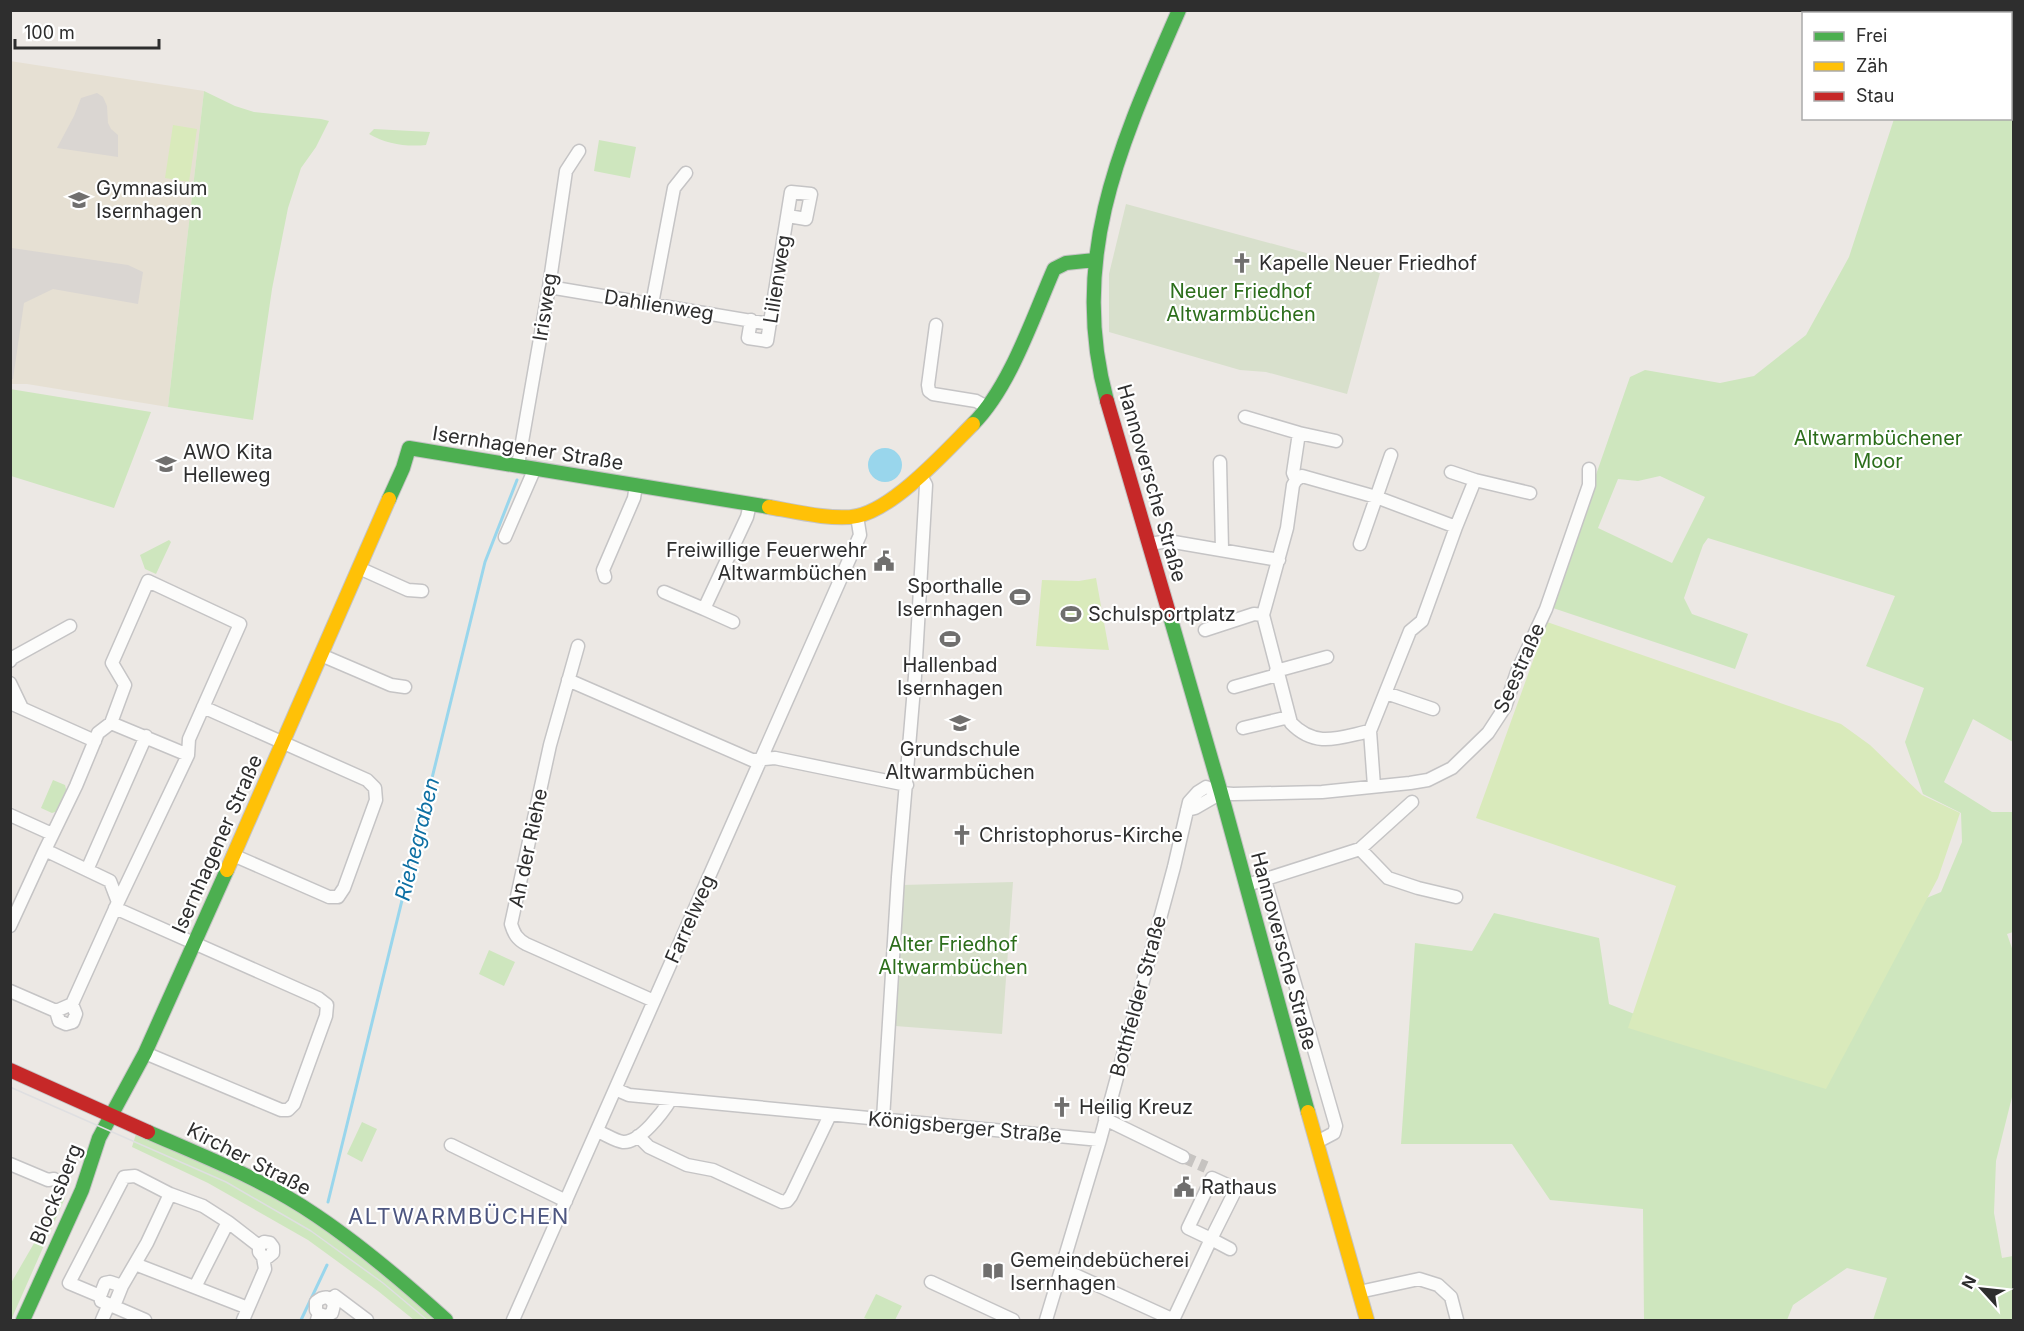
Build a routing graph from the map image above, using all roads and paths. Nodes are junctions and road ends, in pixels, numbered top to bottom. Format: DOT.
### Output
graph roads {
  1 [pos="1179,10"];
  2 [pos="579,151"];
  3 [pos="686,173"];
  4 [pos="788,216"];
  5 [pos="1095,260"];
  6 [pos="549,287"];
  7 [pos="652,304"];
  8 [pos="751,320"];
  9 [pos="770,324"];
  10 [pos="936,325"];
  11 [pos="987,407"];
  12 [pos="1245,417"];
  13 [pos="1299,433"];
  14 [pos="1335,441"];
  15 [pos="1391,455"];
  16 [pos="1220,462"];
  17 [pos="518,465"];
  18 [pos="535,468"];
  19 [pos="1589,469"];
  20 [pos="1451,472"];
  21 [pos="921,476"];
  22 [pos="1296,480"];
  23 [pos="1475,480"];
  24 [pos="636,485"];
  25 [pos="1530,493"];
  26 [pos="1376,497"];
  27 [pos="750,504"];
  28 [pos="857,516"];
  29 [pos="1456,526"];
  30 [pos="505,537"];
  31 [pos="1150,544"];
  32 [pos="1360,544"];
  33 [pos="1222,549"];
  34 [pos="1279,560"];
  35 [pos="359,568"];
  36 [pos="605,577"];
  37 [pos="422,591"];
  38 [pos="664,592"];
  39 [pos="704,609"];
  40 [pos="1263,615"];
  41 [pos="733,622"];
  42 [pos="70,626"];
  43 [pos="1206,630"];
  44 [pos="578,646"];
  45 [pos="321,655"];
  46 [pos="1327,657"];
  47 [pos="10,662"];
  48 [pos="1277,673"];
  49 [pos="568,680"];
  50 [pos="10,683"];
  51 [pos="405,687"];
  52 [pos="1234,687"];
  53 [pos="1386,693"];
  54 [pos="16,705"];
  55 [pos="203,707"];
  56 [pos="1433,709"];
  57 [pos="1289,717"];
  58 [pos="111,723"];
  59 [pos="1243,728"];
  60 [pos="1370,731"];
  61 [pos="146,736"];
  62 [pos="95,741"];
  63 [pos="284,744"];
  64 [pos="188,755"];
  65 [pos="761,759"];
  66 [pos="907,785"];
  67 [pos="1374,786"];
  68 [pos="1221,793"];
  69 [pos="1412,802"];
  70 [pos="10,815"];
  71 [pos="52,834"];
  72 [pos="1360,849"];
  73 [pos="45,850"];
  74 [pos="233,855"];
  75 [pos="87,870"];
  76 [pos="1265,880"];
  77 [pos="1247,885"];
  78 [pos="1456,897"];
  79 [pos="116,905"];
  80 [pos="10,926"];
  81 [pos="194,944"];
  82 [pos="10,991"];
  83 [pos="654,1001"];
  84 [pos="146,1053"];
  85 [pos="10,1070"];
  86 [pos="615,1089"];
  87 [pos="670,1099"];
  88 [pos="112,1114"];
  89 [pos="830,1115"];
  90 [pos="883,1119"];
  91 [pos="1105,1119"];
  92 [pos="597,1131"];
  93 [pos="638,1136"];
  94 [pos="1100,1140"];
  95 [pos="1317,1142"];
  96 [pos="450,1145"];
  97 [pos="1184,1157"];
  98 [pos="10,1164"];
  99 [pos="54,1179"];
  100 [pos="170,1194"];
  101 [pos="566,1201"];
  102 [pos="228,1222"];
  103 [pos="1211,1239"];
  104 [pos="1230,1249"];
  105 [pos="135,1264"];
  106 [pos="1062,1269"];
  107 [pos="931,1282"];
  108 [pos="122,1286"];
  109 [pos="195,1287"];
  110 [pos="1359,1292"];
  111 [pos="108,1302"];
  112 [pos="248,1308"];
  113 [pos="318,1317"];
  114 [pos="23,1320"];
  115 [pos="102,1320"];
  116 [pos="145,1320"];
  117 [pos="243,1320"];
  118 [pos="367,1320"];
  119 [pos="446,1320"];
  120 [pos="513,1320"];
  121 [pos="1013,1320"];
  122 [pos="1046,1320"];
  123 [pos="1173,1320"];
  124 [pos="1368,1320"];
  125 [pos="1457,1320"];
  1 -- 5 [label="main road, Hannoversche Straße"];
  2 -- 6 [label="street, Irisweg"];
  3 -- 7 [label="street"];
  4 -- 9 [label="street, Lilienweg"];
  5 -- 11 [label="main road, Isernhagener Straße"];
  5 -- 31 [label="main road, Hannoversche Straße"];
  6 -- 7 [label="street, Dahlienweg"];
  6 -- 17 [label="street, Irisweg"];
  7 -- 8 [label="street, Dahlienweg"];
  8 -- 9 [label="street, Dahlienweg"];
  8 -- 9 [label="street, Lilienweg"];
  10 -- 11 [label="street"];
  11 -- 21 [label="main road, Isernhagener Straße"];
  12 -- 13 [label="street"];
  13 -- 14 [label="street"];
  13 -- 22 [label="street"];
  15 -- 26 [label="street"];
  16 -- 33 [label="street"];
  17 -- 18 [label="main road, Isernhagener Straße"];
  17 -- 35 [label="main road, Isernhagener Straße"];
  18 -- 24 [label="main road, Isernhagener Straße"];
  18 -- 30 [label="street"];
  19 -- 67 [label="street, Seestraße"];
  20 -- 23 [label="street"];
  21 -- 28 [label="main road, Isernhagener Straße"];
  21 -- 66 [label="street"];
  22 -- 26 [label="street"];
  22 -- 34 [label="street"];
  23 -- 25 [label="street"];
  23 -- 29 [label="street"];
  24 -- 27 [label="main road, Isernhagener Straße"];
  24 -- 36 [label="street"];
  26 -- 29 [label="street"];
  26 -- 32 [label="street"];
  27 -- 28 [label="main road, Isernhagener Straße"];
  27 -- 39 [label="street"];
  28 -- 65 [label="street, Farrelweg"];
  29 -- 53 [label="street"];
  31 -- 33 [label="street"];
  31 -- 68 [label="main road, Hannoversche Straße"];
  33 -- 34 [label="street"];
  34 -- 40 [label="street"];
  35 -- 37 [label="street"];
  35 -- 45 [label="main road, Isernhagener Straße"];
  38 -- 39 [label="street"];
  39 -- 41 [label="street"];
  40 -- 43 [label="street"];
  40 -- 48 [label="street"];
  42 -- 47 [label="street"];
  44 -- 49 [label="street, An der Riehe"];
  45 -- 51 [label="street"];
  45 -- 63 [label="main road, Isernhagener Straße"];
  46 -- 48 [label="street"];
  48 -- 52 [label="street"];
  48 -- 57 [label="street"];
  49 -- 65 [label="street"];
  49 -- 83 [label="street, An der Riehe"];
  50 -- 54 [label="street"];
  53 -- 56 [label="street"];
  53 -- 60 [label="street"];
  54 -- 62 [label="street"];
  55 -- 58 [label="street"];
  55 -- 63 [label="street"];
  55 -- 64 [label="street"];
  57 -- 59 [label="street"];
  57 -- 60 [label="street"];
  58 -- 61 [label="street"];
  58 -- 62 [label="street"];
  60 -- 67 [label="street"];
  61 -- 64 [label="street"];
  61 -- 75 [label="street"];
  62 -- 71 [label="street"];
  63 -- 74 [label="main road, Isernhagener Straße"];
  63 -- 74 [label="street"];
  64 -- 79 [label="street"];
  65 -- 66 [label="street"];
  65 -- 83 [label="street, Farrelweg"];
  66 -- 90 [label="street"];
  67 -- 68 [label="street, Seestraße"];
  68 -- 77 [label="main road, Hannoversche Straße"];
  68 -- 91 [label="street, Bothfelder Straße"];
  69 -- 72 [label="street"];
  70 -- 71 [label="street"];
  71 -- 73 [label="street"];
  72 -- 76 [label="street"];
  72 -- 78 [label="street"];
  73 -- 75 [label="street"];
  73 -- 80 [label="street"];
  74 -- 81 [label="main road, Isernhagener Straße"];
  75 -- 79 [label="street"];
  76 -- 77 [label="street"];
  76 -- 95 [label="street, Hannoversche Straße"];
  77 -- 95 [label="main road, Hannoversche Straße"];
  79 -- 81 [label="street"];
  79 -- 82 [label="street"];
  81 -- 84 [label="main road, Isernhagener Straße"];
  81 -- 84 [label="street"];
  83 -- 86 [label="street, Farrelweg"];
  84 -- 88 [label="main road, Isernhagener Straße"];
  85 -- 88 [label="main road, Kircher Straße"];
  86 -- 87 [label="street, Königsberger Straße"];
  86 -- 92 [label="street, Farrelweg"];
  87 -- 89 [label="street, Königsberger Straße"];
  87 -- 93 [label="street"];
  88 -- 114 [label="main road, Blocksberg"];
  88 -- 119 [label="main road, Kircher Straße"];
  89 -- 90 [label="street, Königsberger Straße"];
  89 -- 93 [label="street"];
  90 -- 94 [label="street, Königsberger Straße"];
  91 -- 94 [label="street, Bothfelder Straße"];
  91 -- 97 [label="street"];
  92 -- 93 [label="street"];
  92 -- 101 [label="street, Farrelweg"];
  94 -- 106 [label="street, Bothfelder Straße"];
  95 -- 110 [label="main road, Hannoversche Straße"];
  96 -- 101 [label="street"];
  98 -- 99 [label="street"];
  100 -- 102 [label="street"];
  100 -- 105 [label="street"];
  100 -- 111 [label="street"];
  101 -- 120 [label="street, Farrelweg"];
  102 -- 109 [label="street"];
  102 -- 112 [label="street"];
  103 -- 103 [label="street"];
  103 -- 104 [label="street"];
  103 -- 123 [label="street"];
  105 -- 108 [label="street"];
  105 -- 109 [label="street"];
  106 -- 122 [label="street, Bothfelder Straße"];
  106 -- 123 [label="street"];
  107 -- 121 [label="street"];
  108 -- 111 [label="street"];
  108 -- 111 [label="street"];
  109 -- 112 [label="street"];
  110 -- 124 [label="main road, Hannoversche Straße"];
  110 -- 125 [label="street"];
  111 -- 115 [label="street"];
  111 -- 116 [label="street"];
  112 -- 117 [label="street"];
  113 -- 118 [label="street"];
}
